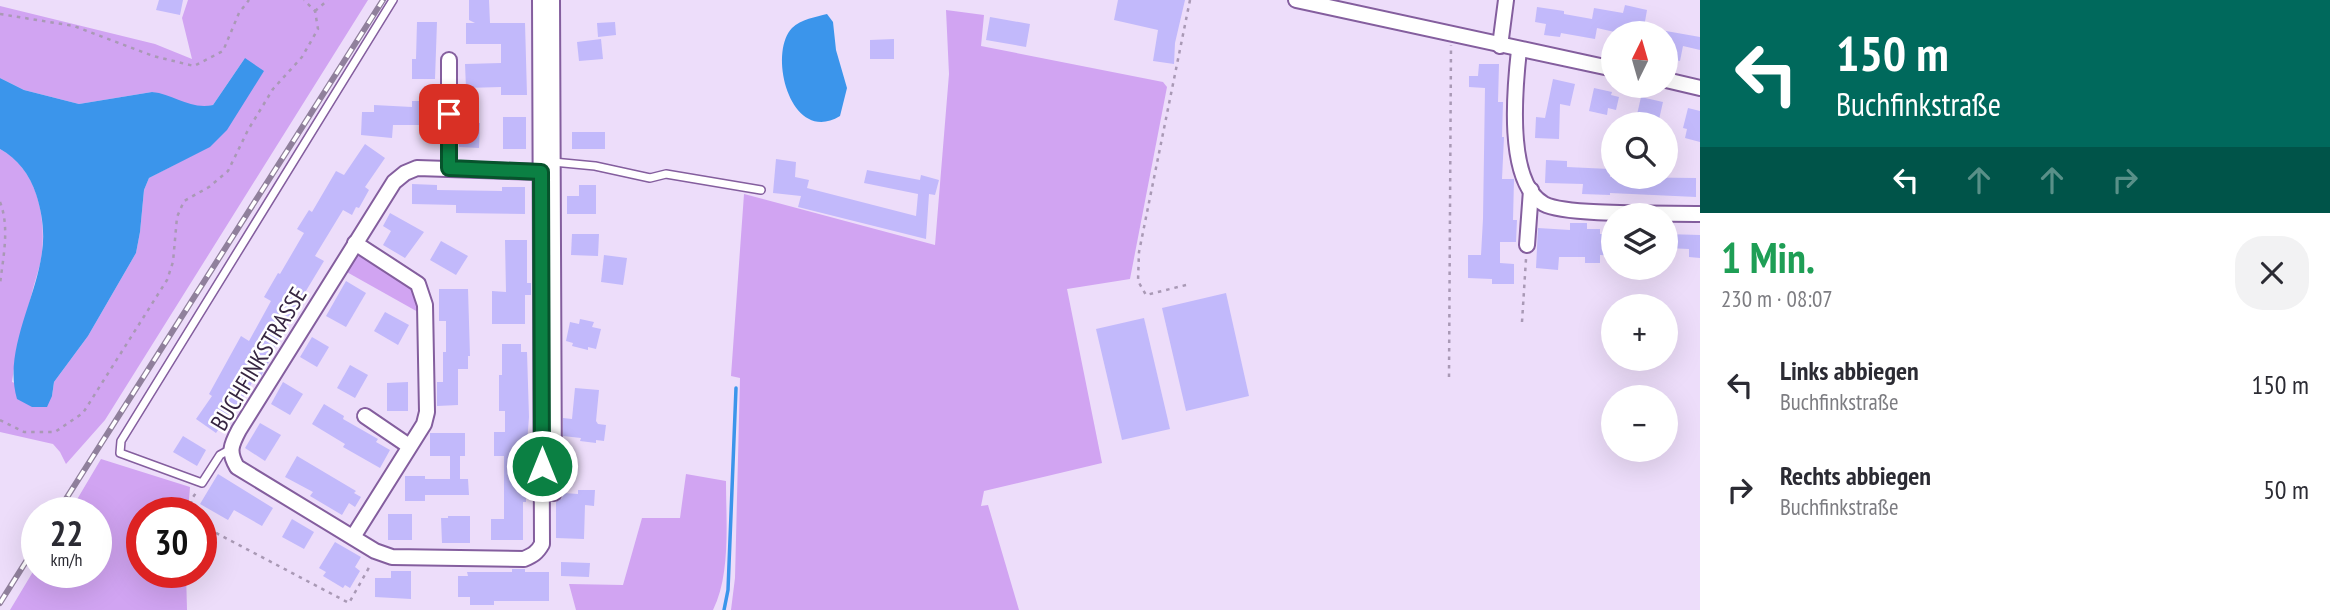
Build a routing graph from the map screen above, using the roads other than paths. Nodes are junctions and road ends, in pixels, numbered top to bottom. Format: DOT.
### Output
graph roads {
  1 [pos="393,0"];
  2 [pos="540,0"];
  3 [pos="552,0"];
  4 [pos="1296,0"];
  5 [pos="1506,0"];
  6 [pos="1500,46"];
  7 [pos="1519,50"];
  8 [pos="449,60"];
  9 [pos="1601,66"];
  10 [pos="1678,83"];
  11 [pos="1700,88"];
  12 [pos="546,167"];
  13 [pos="449,168"];
  14 [pos="761,190"];
  15 [pos="1531,190"];
  16 [pos="1700,214"];
  17 [pos="355,243"];
  18 [pos="1527,245"];
  19 [pos="547,310"];
  20 [pos="365,416"];
  21 [pos="409,446"];
  22 [pos="232,449"];
  23 [pos="554,492"];
  24 [pos="353,537"];
  1 -- 22 [label="lane"];
  2 -- 12 [label="street"];
  3 -- 12 [label="street"];
  4 -- 6 [label="street"];
  5 -- 6 [label="street"];
  6 -- 7 [label="street"];
  7 -- 9 [label="street"];
  7 -- 15 [label="street"];
  8 -- 13 [label="street"];
  10 -- 11 [label="street"];
  12 -- 13 [label="street, BUCHFINKSTRASSE"];
  12 -- 14 [label="lane"];
  12 -- 19 [label="street"];
  13 -- 17 [label="street, BUCHFINKSTRASSE"];
  15 -- 16 [label="street"];
  15 -- 18 [label="street"];
  17 -- 21 [label="street"];
  17 -- 22 [label="street, BUCHFINKSTRASSE"];
  19 -- 23 [label="street"];
  19 -- 24 [label="street, BUCHFINKSTRASSE"];
  20 -- 21 [label="street"];
  21 -- 24 [label="street"];
  22 -- 24 [label="street, BUCHFINKSTRASSE"];
}
